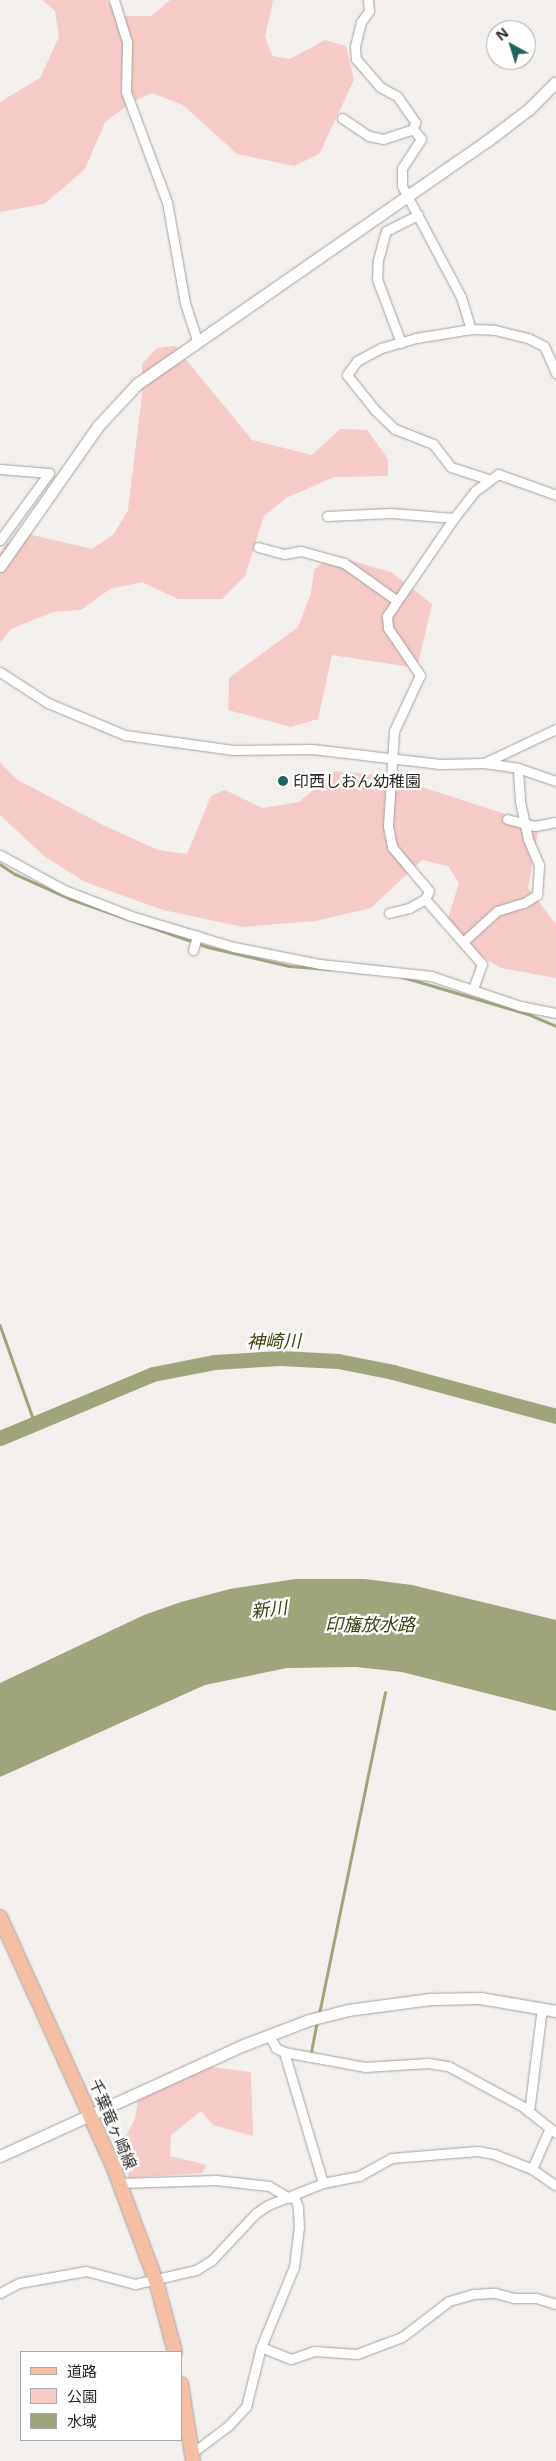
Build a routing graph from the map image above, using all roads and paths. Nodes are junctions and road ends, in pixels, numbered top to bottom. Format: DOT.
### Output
graph roads {
  1 [pos="114,0"];
  2 [pos="368,0"];
  3 [pos="556,82"];
  4 [pos="342,118"];
  5 [pos="412,129"];
  6 [pos="409,195"];
  7 [pos="418,215"];
  8 [pos="471,330"];
  9 [pos="197,341"];
  10 [pos="400,343"];
  11 [pos="556,373"];
  12 [pos="0,469"];
  13 [pos="489,479"];
  14 [pos="556,495"];
  15 [pos="327,516"];
  16 [pos="454,518"];
  17 [pos="0,540"];
  18 [pos="258,547"];
  19 [pos="0,566"];
  20 [pos="396,600"];
  21 [pos="0,672"];
  22 [pos="556,729"];
  23 [pos="390,758"];
  24 [pos="484,763"];
  25 [pos="518,768"];
  26 [pos="556,781"];
  27 [pos="507,819"];
  28 [pos="556,822"];
  29 [pos="525,824"];
  30 [pos="0,855"];
  31 [pos="425,899"];
  32 [pos="389,913"];
  33 [pos="197,936"];
  34 [pos="463,942"];
  35 [pos="193,950"];
  36 [pos="473,989"];
  37 [pos="556,1013"];
  38 [pos="0,1917"];
  39 [pos="542,2008"];
  40 [pos="556,2011"];
  41 [pos="269,2035"];
  42 [pos="284,2052"];
  43 [pos="529,2112"];
  44 [pos="90,2114"];
  45 [pos="553,2132"];
  46 [pos="0,2156"];
  47 [pos="532,2169"];
  48 [pos="119,2183"];
  49 [pos="323,2183"];
  50 [pos="556,2186"];
  51 [pos="291,2197"];
  52 [pos="156,2281"];
  53 [pos="0,2293"];
  54 [pos="556,2304"];
  55 [pos="261,2346"];
  56 [pos="175,2351"];
  57 [pos="182,2391"];
  58 [pos="192,2457"];
  1 -- 9 [label="street"];
  2 -- 5 [label="street"];
  3 -- 6 [label="street"];
  4 -- 5 [label="street"];
  5 -- 6 [label="street"];
  6 -- 7 [label="street"];
  6 -- 9 [label="street"];
  7 -- 8 [label="street"];
  7 -- 10 [label="street"];
  8 -- 10 [label="street"];
  8 -- 11 [label="street"];
  9 -- 19 [label="street"];
  10 -- 13 [label="street"];
  12 -- 17 [label="street"];
  13 -- 14 [label="street"];
  13 -- 16 [label="street"];
  15 -- 16 [label="street"];
  16 -- 20 [label="street"];
  18 -- 20 [label="street"];
  20 -- 23 [label="street"];
  21 -- 23 [label="street"];
  22 -- 24 [label="street"];
  23 -- 24 [label="street"];
  23 -- 31 [label="street"];
  24 -- 25 [label="street"];
  25 -- 26 [label="street"];
  25 -- 29 [label="street"];
  27 -- 29 [label="street"];
  28 -- 29 [label="street"];
  29 -- 34 [label="street"];
  30 -- 33 [label="street"];
  31 -- 32 [label="street"];
  31 -- 34 [label="street"];
  33 -- 35 [label="street"];
  33 -- 36 [label="street"];
  34 -- 36 [label="street"];
  36 -- 37 [label="street"];
  38 -- 44 [label="main road, 千葉竜ヶ崎線"];
  39 -- 40 [label="street"];
  39 -- 41 [label="street"];
  39 -- 43 [label="street"];
  41 -- 42 [label="street"];
  41 -- 44 [label="street"];
  42 -- 43 [label="street"];
  42 -- 49 [label="street"];
  43 -- 45 [label="street"];
  44 -- 46 [label="street"];
  44 -- 48 [label="main road, 千葉竜ヶ崎線"];
  45 -- 47 [label="street"];
  47 -- 49 [label="street"];
  47 -- 50 [label="street"];
  48 -- 51 [label="street"];
  48 -- 52 [label="main road, 千葉竜ヶ崎線"];
  49 -- 51 [label="street"];
  51 -- 52 [label="street"];
  51 -- 55 [label="street"];
  52 -- 53 [label="street"];
  52 -- 56 [label="main road, 千葉竜ヶ崎線"];
  54 -- 55 [label="street"];
  55 -- 58 [label="street"];
  57 -- 58 [label="main road"];
}
